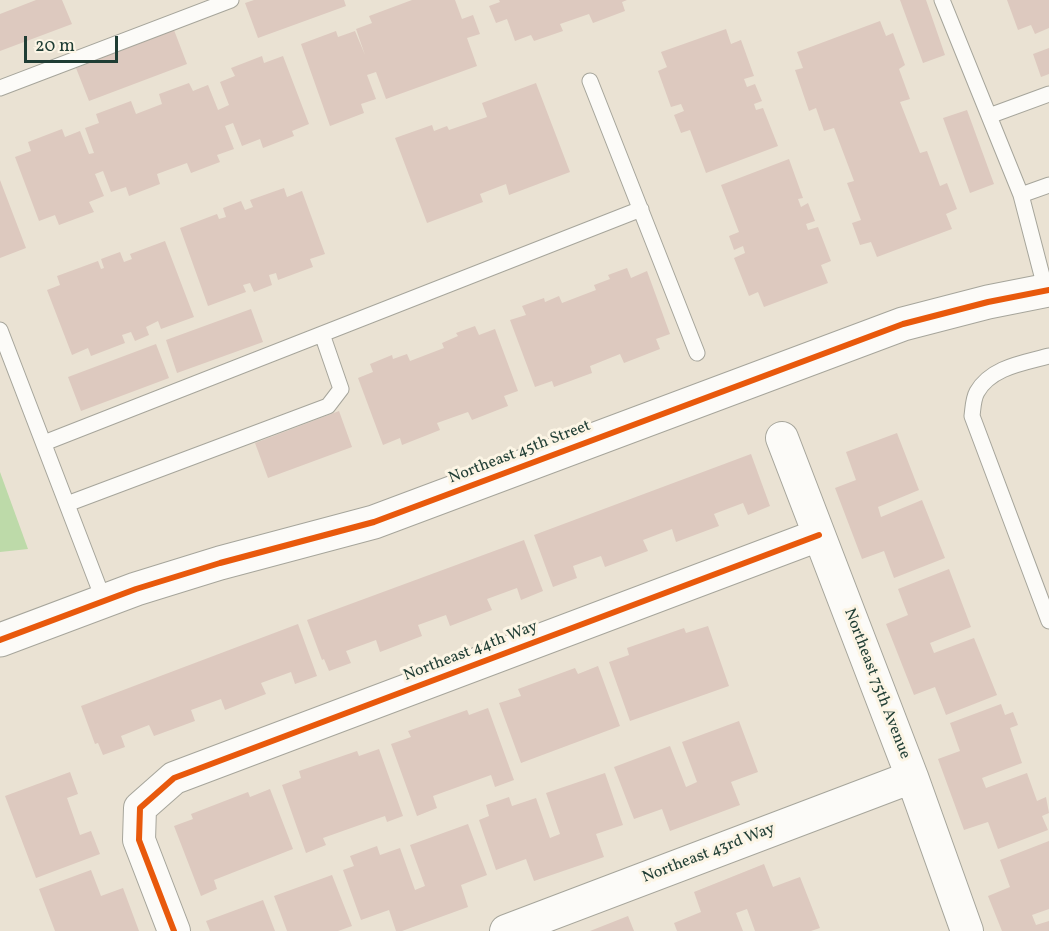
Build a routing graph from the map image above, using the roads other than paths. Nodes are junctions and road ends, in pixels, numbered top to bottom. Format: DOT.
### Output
graph roads {
  1 [pos="231,0"];
  2 [pos="942,0"];
  3 [pos="590,81"];
  4 [pos="0,88"];
  5 [pos="1049,94"];
  6 [pos="989,116"];
  7 [pos="1049,184"];
  8 [pos="1021,195"];
  9 [pos="641,209"];
  10 [pos="1047,290"];
  11 [pos="0,330"];
  12 [pos="322,334"];
  13 [pos="697,353"];
  14 [pos="1049,356"];
  15 [pos="782,438"];
  16 [pos="44,443"];
  17 [pos="67,504"];
  18 [pos="819,535"];
  19 [pos="105,601"];
  20 [pos="1049,621"];
  21 [pos="0,640"];
  22 [pos="912,777"];
  23 [pos="174,931"];
  24 [pos="506,931"];
  25 [pos="967,931"];
  1 -- 4 [label="lane"];
  2 -- 6 [label="lane"];
  3 -- 9 [label="lane"];
  5 -- 6 [label="lane"];
  6 -- 8 [label="lane"];
  7 -- 8 [label="lane"];
  8 -- 10 [label="lane"];
  9 -- 12 [label="lane"];
  9 -- 13 [label="lane"];
  10 -- 19 [label="street, Northeast 45th Street"];
  11 -- 16 [label="lane"];
  12 -- 16 [label="lane"];
  12 -- 17 [label="lane"];
  14 -- 20 [label="lane"];
  15 -- 18 [label="street, Northeast 75th Avenue"];
  16 -- 17 [label="lane"];
  17 -- 19 [label="lane"];
  18 -- 22 [label="street, Northeast 75th Avenue"];
  18 -- 23 [label="street, Northeast 44th Way"];
  19 -- 21 [label="street, Northeast 45th Street"];
  22 -- 24 [label="street, Northeast 43rd Way"];
  22 -- 25 [label="street, Northeast 75th Avenue"];
}
